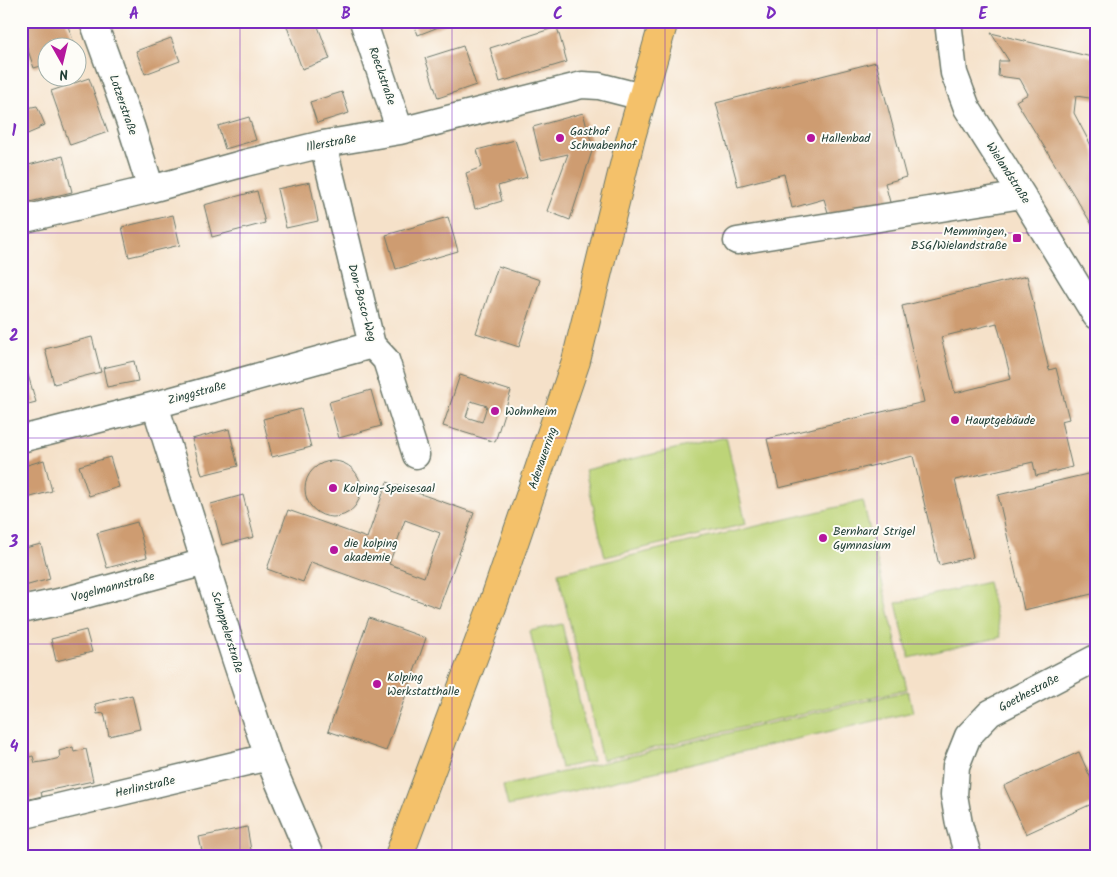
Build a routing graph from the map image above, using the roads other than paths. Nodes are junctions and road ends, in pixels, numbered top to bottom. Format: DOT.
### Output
graph roads {
  1 [pos="93,21"];
  2 [pos="363,21"];
  3 [pos="664,21"];
  4 [pos="948,21"];
  5 [pos="642,97"];
  6 [pos="400,131"];
  7 [pos="323,144"];
  8 [pos="151,189"];
  9 [pos="1022,195"];
  10 [pos="21,220"];
  11 [pos="737,241"];
  12 [pos="1092,303"];
  13 [pos="372,345"];
  14 [pos="155,405"];
  15 [pos="21,438"];
  16 [pos="416,455"];
  17 [pos="205,562"];
  18 [pos="21,610"];
  19 [pos="1096,658"];
  20 [pos="268,757"];
  21 [pos="21,816"];
  22 [pos="310,856"];
  23 [pos="399,856"];
  24 [pos="968,856"];
  1 -- 8 [label="street, Lotzerstraße"];
  2 -- 6 [label="street, Roeckstraße"];
  3 -- 5 [label="main road, Adenauerring"];
  4 -- 9 [label="street, Wielandstraße"];
  5 -- 6 [label="street, Illerstraße"];
  5 -- 23 [label="main road, Adenauerring"];
  6 -- 7 [label="street, Illerstraße"];
  7 -- 8 [label="street, Illerstraße"];
  7 -- 13 [label="street, Don-Bosco-Weg"];
  8 -- 10 [label="street, Illerstraße"];
  9 -- 11 [label="street"];
  9 -- 12 [label="street, Wielandstraße"];
  13 -- 14 [label="street, Zinggstraße"];
  13 -- 16 [label="street, Don-Bosco-Weg"];
  14 -- 15 [label="street, Zinggstraße"];
  14 -- 17 [label="street, Schappelerstraße"];
  17 -- 18 [label="street, Vogelmannstraße"];
  17 -- 20 [label="street, Schappelerstraße"];
  19 -- 24 [label="street, Goethestraße"];
  20 -- 21 [label="street, Herlinstraße"];
  20 -- 22 [label="street, Schappelerstraße"];
}
